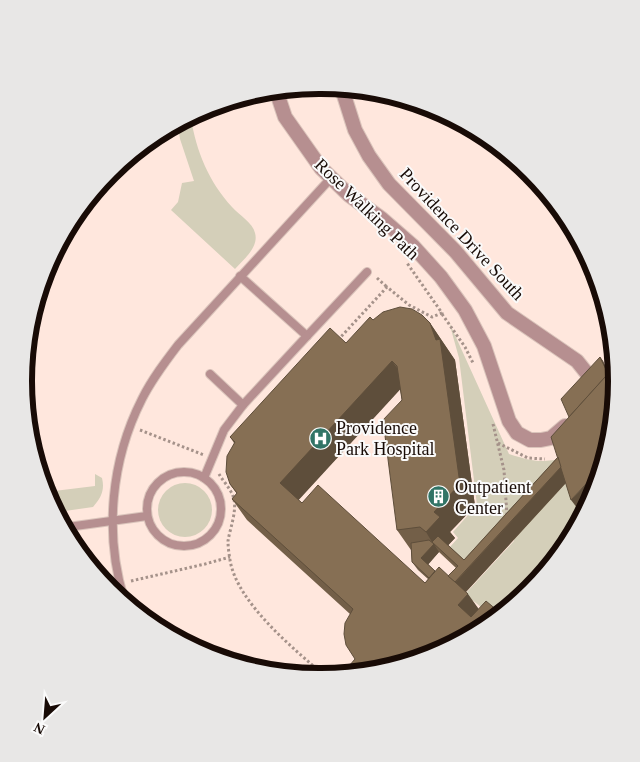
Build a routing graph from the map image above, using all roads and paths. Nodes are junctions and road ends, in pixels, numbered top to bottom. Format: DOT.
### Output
graph roads {
  1 [pos="344,94"];
  2 [pos="278,97"];
  3 [pos="331,178"];
  4 [pos="406,261"];
  5 [pos="367,272"];
  6 [pos="240,276"];
  7 [pos="442,313"];
  8 [pos="432,318"];
  9 [pos="429,324"];
  10 [pos="307,336"];
  11 [pos="335,344"];
  12 [pos="477,370"];
  13 [pos="210,374"];
  14 [pos="589,376"];
  15 [pos="243,405"];
  16 [pos="491,415"];
  17 [pos="571,420"];
  18 [pos="129,427"];
  19 [pos="210,463"];
  20 [pos="222,466"];
  21 [pos="219,475"];
  22 [pos="204,478"];
  23 [pos="147,516"];
  24 [pos="112,522"];
  25 [pos="507,522"];
  26 [pos="72,527"];
  27 [pos="230,557"];
  28 [pos="119,585"];
  29 [pos="316,668"];
  1 -- 14 [label="street, Providence Drive South"];
  2 -- 3 [label="street"];
  3 -- 6 [label="lane"];
  3 -- 17 [label="street"];
  4 -- 7 [label="path, Rose Walking Path"];
  5 -- 10 [label="lane"];
  6 -- 10 [label="lane"];
  6 -- 18 [label="lane"];
  7 -- 8 [label="path"];
  7 -- 12 [label="path, Rose Walking Path"];
  8 -- 9 [label="path"];
  8 -- 11 [label="path"];
  10 -- 15 [label="lane"];
  13 -- 15 [label="lane"];
  15 -- 19 [label="lane"];
  16 -- 25 [label="path"];
  18 -- 19 [label="path"];
  18 -- 24 [label="lane"];
  19 -- 21 [label="path"];
  19 -- 22 [label="lane"];
  20 -- 21 [label="path"];
  21 -- 27 [label="path"];
  22 -- 23 [label="lane"];
  22 -- 23 [label="lane"];
  23 -- 24 [label="lane"];
  24 -- 26 [label="lane"];
  24 -- 28 [label="lane"];
  27 -- 28 [label="path"];
  27 -- 29 [label="path"];
}
